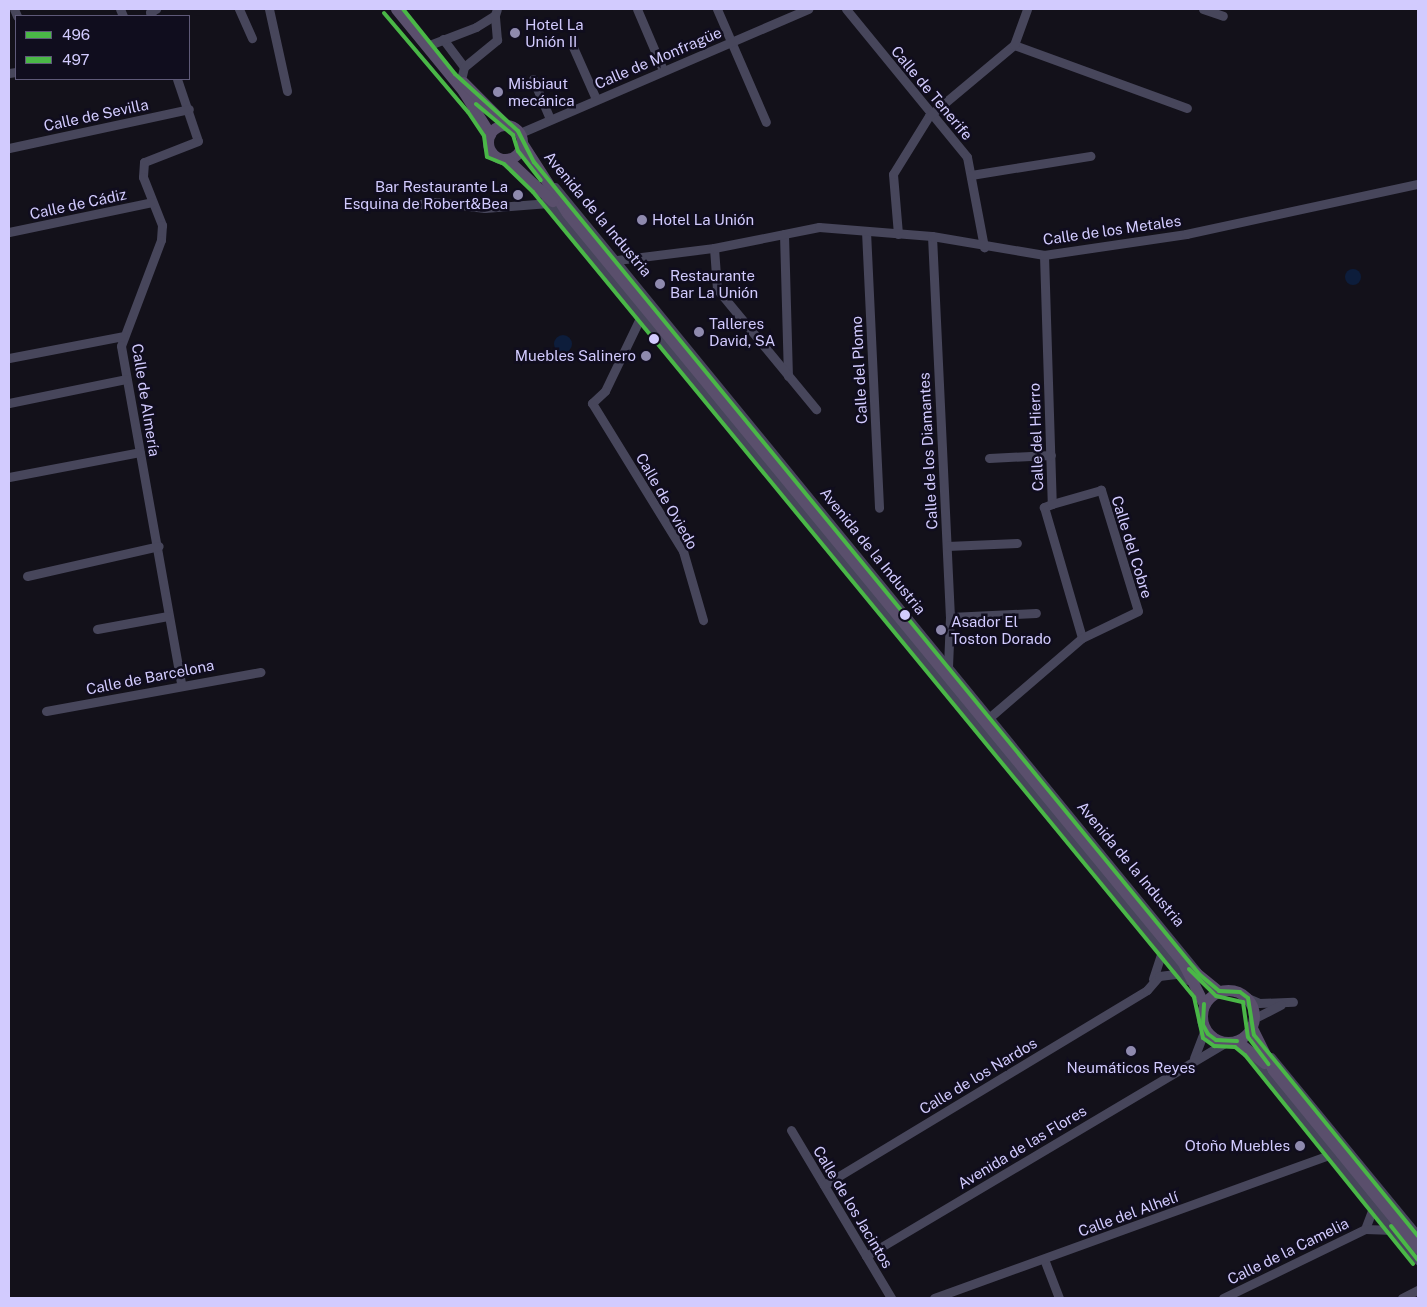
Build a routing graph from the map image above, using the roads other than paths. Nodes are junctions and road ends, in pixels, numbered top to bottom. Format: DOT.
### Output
graph roads {
  1 [pos="239,9"];
  2 [pos="269,9"];
  3 [pos="389,9"];
  4 [pos="396,9"];
  5 [pos="403,9"];
  6 [pos="637,9"];
  7 [pos="717,9"];
  8 [pos="808,9"];
  9 [pos="846,9"];
  10 [pos="1027,9"];
  11 [pos="1203,9"];
  12 [pos="496,12"];
  13 [pos="1223,16"];
  14 [pos="252,38"];
  15 [pos="443,39"];
  16 [pos="731,42"];
  17 [pos="432,44"];
  18 [pos="1014,45"];
  19 [pos="573,47"];
  20 [pos="464,67"];
  21 [pos="663,70"];
  22 [pos="177,80"];
  23 [pos="461,80"];
  24 [pos="533,80"];
  25 [pos="287,91"];
  26 [pos="596,99"];
  27 [pos="473,108"];
  28 [pos="1188,108"];
  29 [pos="189,109"];
  30 [pos="929,116"];
  31 [pos="550,119"];
  32 [pos="766,122"];
  33 [pos="506,125"];
  34 [pos="490,134"];
  35 [pos="522,141"];
  36 [pos="9,148"];
  37 [pos="1090,156"];
  38 [pos="507,159"];
  39 [pos="971,175"];
  40 [pos="1418,184"];
  41 [pos="538,188"];
  42 [pos="152,202"];
  43 [pos="549,203"];
  44 [pos="412,205"];
  45 [pos="567,213"];
  46 [pos="866,231"];
  47 [pos="9,232"];
  48 [pos="784,234"];
  49 [pos="898,234"];
  50 [pos="932,236"];
  51 [pos="984,247"];
  52 [pos="714,248"];
  53 [pos="1044,255"];
  54 [pos="617,260"];
  55 [pos="642,314"];
  56 [pos="123,336"];
  57 [pos="9,358"];
  58 [pos="788,376"];
  59 [pos="126,379"];
  60 [pos="9,403"];
  61 [pos="816,409"];
  62 [pos="140,452"];
  63 [pos="1051,455"];
  64 [pos="989,458"];
  65 [pos="9,477"];
  66 [pos="1052,504"];
  67 [pos="879,508"];
  68 [pos="1017,543"];
  69 [pos="159,546"];
  70 [pos="946,546"];
  71 [pos="28,576"];
  72 [pos="1036,614"];
  73 [pos="168,616"];
  74 [pos="950,617"];
  75 [pos="703,620"];
  76 [pos="97,629"];
  77 [pos="1082,638"];
  78 [pos="948,666"];
  79 [pos="260,672"];
  80 [pos="181,684"];
  81 [pos="46,711"];
  82 [pos="990,717"];
  83 [pos="1163,949"];
  84 [pos="1183,968"];
  85 [pos="1199,974"];
  86 [pos="1147,990"];
  87 [pos="1219,991"];
  88 [pos="1248,998"];
  89 [pos="1202,999"];
  90 [pos="1254,1027"];
  91 [pos="1205,1029"];
  92 [pos="1232,1042"];
  93 [pos="1249,1051"];
  94 [pos="1193,1061"];
  95 [pos="1273,1070"];
  96 [pos="791,1130"];
  97 [pos="1331,1154"];
  98 [pos="824,1185"];
  99 [pos="1374,1205"];
  100 [pos="1365,1228"];
  101 [pos="1394,1230"];
  102 [pos="1418,1236"];
  103 [pos="1418,1248"];
  104 [pos="866,1256"];
  105 [pos="1044,1259"];
  106 [pos="1418,1260"];
  107 [pos="1418,1290"];
  108 [pos="891,1298"];
  109 [pos="934,1298"];
  110 [pos="1059,1298"];
  111 [pos="1223,1298"];
  112 [pos="1402,1298"];
  1 -- 14 [label="street"];
  2 -- 25 [label="street"];
  3 -- 27 [label="street"];
  4 -- 27 [label="main road"];
  5 -- 17 [label="main road"];
  6 -- 21 [label="street"];
  7 -- 16 [label="street"];
  8 -- 16 [label="street, Calle de Monfragüe"];
  9 -- 30 [label="street, Calle de Tenerife"];
  10 -- 18 [label="street"];
  11 -- 13 [label="street"];
  12 -- 15 [label="street"];
  12 -- 20 [label="street"];
  15 -- 17 [label="street"];
  15 -- 20 [label="street"];
  16 -- 21 [label="street, Calle de Monfragüe"];
  16 -- 32 [label="street"];
  17 -- 23 [label="main road"];
  18 -- 28 [label="street"];
  18 -- 30 [label="street"];
  19 -- 26 [label="street"];
  20 -- 23 [label="street"];
  21 -- 26 [label="street, Calle de Monfragüe"];
  22 -- 29 [label="street, Calle de Almería"];
  23 -- 33 [label="main road"];
  24 -- 31 [label="street"];
  26 -- 31 [label="street, Calle de Monfragüe"];
  27 -- 34 [label="main road"];
  29 -- 36 [label="street, Calle de Sevilla"];
  29 -- 42 [label="street, Calle de Almería"];
  30 -- 39 [label="street, Calle de Tenerife"];
  30 -- 49 [label="street"];
  31 -- 35 [label="street, Calle de Monfragüe"];
  33 -- 34 [label="main road"];
  33 -- 35 [label="main road"];
  34 -- 38 [label="main road"];
  35 -- 38 [label="main road"];
  35 -- 45 [label="main road, Avenida de la Industria"];
  35 -- 54 [label="street, Avenida de la Industria"];
  37 -- 39 [label="street"];
  38 -- 41 [label="main road, Avenida de la Industria"];
  39 -- 51 [label="street, Calle de Tenerife"];
  40 -- 53 [label="street, Calle de los Metales"];
  41 -- 43 [label="street, Avenida de la Industria"];
  41 -- 45 [label="main road, Avenida de la Industria"];
  42 -- 47 [label="street, Calle de Cádiz"];
  42 -- 56 [label="street, Calle de Almería"];
  43 -- 44 [label="street"];
  43 -- 55 [label="street, Avenida de la Industria"];
  45 -- 84 [label="main road, Avenida de la Industria"];
  46 -- 48 [label="street, Calle de los Metales"];
  46 -- 49 [label="street, Calle de los Metales"];
  46 -- 67 [label="street, Calle del Plomo"];
  48 -- 52 [label="street, Calle de los Metales"];
  48 -- 58 [label="street"];
  49 -- 50 [label="street, Calle de los Metales"];
  50 -- 51 [label="street, Calle de los Metales"];
  50 -- 70 [label="street, Calle de los Diamantes"];
  51 -- 53 [label="street, Calle de los Metales"];
  52 -- 54 [label="street, Calle de los Metales"];
  52 -- 58 [label="street"];
  53 -- 63 [label="street, Calle del Hierro"];
  54 -- 78 [label="street, Avenida de la Industria"];
  55 -- 75 [label="street, Calle de Oviedo"];
  55 -- 83 [label="street, Avenida de la Industria"];
  56 -- 57 [label="street"];
  56 -- 59 [label="street, Calle de Almería"];
  58 -- 61 [label="street"];
  59 -- 60 [label="street"];
  59 -- 62 [label="street, Calle de Almería"];
  62 -- 65 [label="street"];
  62 -- 69 [label="street, Calle de Almería"];
  63 -- 64 [label="street"];
  63 -- 66 [label="street, Calle del Hierro"];
  66 -- 77 [label="street, Calle del Hierro"];
  66 -- 77 [label="street, Calle del Cobre"];
  68 -- 70 [label="street"];
  69 -- 71 [label="street"];
  69 -- 73 [label="street, Calle de Almería"];
  70 -- 74 [label="street, Calle de los Diamantes"];
  72 -- 74 [label="street"];
  73 -- 76 [label="street"];
  73 -- 80 [label="street, Calle de Almería"];
  74 -- 78 [label="street, Calle de los Diamantes"];
  77 -- 82 [label="street"];
  78 -- 82 [label="street, Avenida de la Industria"];
  79 -- 80 [label="street, Calle de Barcelona"];
  80 -- 81 [label="street, Calle de Barcelona"];
  82 -- 85 [label="street, Avenida de la Industria"];
  83 -- 84 [label="street, Avenida de la Industria"];
  83 -- 86 [label="street"];
  84 -- 85 [label="main road, Avenida de la Industria"];
  84 -- 86 [label="street, Calle de los Nardos"];
  84 -- 89 [label="main road, Avenida de la Industria"];
  85 -- 87 [label="main road, Avenida de la Industria"];
  86 -- 98 [label="street, Calle de los Nardos"];
  87 -- 88 [label="main road"];
  87 -- 89 [label="main road"];
  88 -- 90 [label="main road"];
  88 -- 90 [label="street"];
  89 -- 91 [label="main road"];
  90 -- 92 [label="main road"];
  90 -- 95 [label="main road"];
  90 -- 102 [label="street"];
  91 -- 92 [label="main road"];
  91 -- 94 [label="street"];
  92 -- 93 [label="main road"];
  92 -- 94 [label="street, Avenida de las Flores"];
  93 -- 95 [label="main road"];
  93 -- 97 [label="street"];
  94 -- 104 [label="street, Avenida de las Flores"];
  95 -- 103 [label="main road"];
  96 -- 98 [label="street, Calle de los Jacintos"];
  97 -- 99 [label="street"];
  97 -- 105 [label="street, Calle del Alhelí"];
  98 -- 104 [label="street, Calle de los Jacintos"];
  99 -- 100 [label="street, Calle de la Camelia"];
  99 -- 101 [label="street"];
  100 -- 101 [label="street, Calle de la Camelia"];
  100 -- 111 [label="street, Calle de la Camelia"];
  101 -- 106 [label="street"];
  104 -- 108 [label="street, Calle de los Jacintos"];
  105 -- 109 [label="street, Calle del Alhelí"];
  105 -- 110 [label="street"];
  107 -- 112 [label="street"];
}
